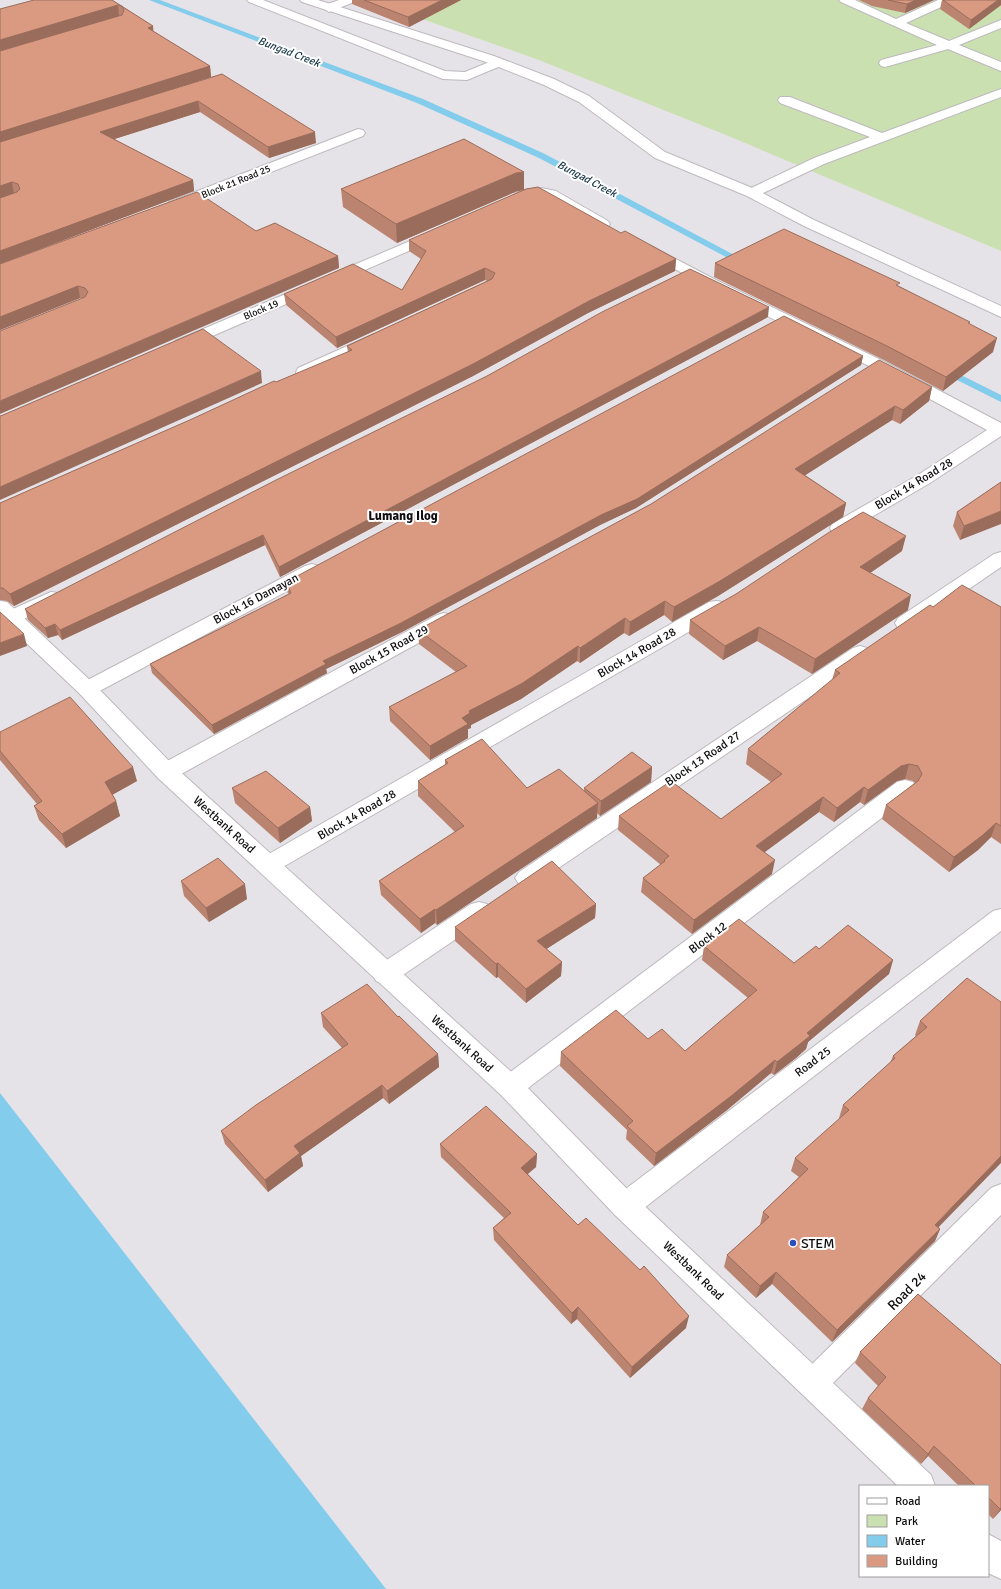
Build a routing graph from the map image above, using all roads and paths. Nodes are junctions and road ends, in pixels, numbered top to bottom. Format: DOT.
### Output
graph roads {
  1 [pos="253,0"];
  2 [pos="306,0"];
  3 [pos="350,0"];
  4 [pos="844,0"];
  5 [pos="948,0"];
  6 [pos="329,8"];
  7 [pos="896,23"];
  8 [pos="1001,24"];
  9 [pos="949,45"];
  10 [pos="499,62"];
  11 [pos="885,63"];
  12 [pos="1000,66"];
  13 [pos="1001,93"];
  14 [pos="784,100"];
  15 [pos="358,133"];
  16 [pos="880,137"];
  17 [pos="752,194"];
  18 [pos="514,199"];
  19 [pos="163,209"];
  20 [pos="450,228"];
  21 [pos="617,232"];
  22 [pos="637,242"];
  23 [pos="689,271"];
  24 [pos="668,280"];
  25 [pos="1001,312"];
  26 [pos="783,317"];
  27 [pos="763,328"];
  28 [pos="386,333"];
  29 [pos="168,350"];
  30 [pos="877,364"];
  31 [pos="858,377"];
  32 [pos="287,380"];
  33 [pos="1000,430"];
  34 [pos="824,538"];
  35 [pos="1001,558"];
  36 [pos="323,563"];
  37 [pos="67,589"];
  38 [pos="732,598"];
  39 [pos="462,611"];
  40 [pos="6,612"];
  41 [pos="88,688"];
  42 [pos="166,772"];
  43 [pos="905,788"];
  44 [pos="268,865"];
  45 [pos="1001,918"];
  46 [pos="385,974"];
  47 [pos="510,1087"];
  48 [pos="1001,1197"];
  49 [pos="625,1206"];
  50 [pos="812,1384"];
  51 [pos="919,1485"];
  1 -- 10 [label="street"];
  2 -- 6 [label="street"];
  3 -- 6 [label="street"];
  4 -- 7 [label="street"];
  5 -- 7 [label="street"];
  6 -- 10 [label="street"];
  7 -- 9 [label="street"];
  8 -- 9 [label="street"];
  9 -- 11 [label="street"];
  9 -- 12 [label="street"];
  10 -- 17 [label="street"];
  13 -- 16 [label="street"];
  14 -- 16 [label="street"];
  15 -- 19 [label="street, Block 21 Road 25"];
  16 -- 17 [label="street"];
  17 -- 25 [label="street"];
  18 -- 21 [label="street"];
  20 -- 29 [label="street, Block 19"];
  22 -- 23 [label="street"];
  23 -- 24 [label="street"];
  23 -- 26 [label="street"];
  26 -- 27 [label="street"];
  26 -- 30 [label="street"];
  28 -- 32 [label="street"];
  30 -- 31 [label="street"];
  30 -- 33 [label="street"];
  33 -- 34 [label="street, Block 14 Road 28"];
  35 -- 46 [label="street, Block 13 Road 27"];
  36 -- 41 [label="street, Block 16 Damayan"];
  37 -- 40 [label="street"];
  38 -- 44 [label="street, Block 14 Road 28"];
  39 -- 42 [label="street, Block 15 Road 29"];
  40 -- 41 [label="street, Westbank Road"];
  41 -- 42 [label="street, Westbank Road"];
  42 -- 44 [label="street, Westbank Road"];
  43 -- 47 [label="street, Block 12"];
  44 -- 46 [label="street, Westbank Road"];
  45 -- 49 [label="street, Road 25"];
  46 -- 47 [label="street, Westbank Road"];
  47 -- 49 [label="street, Westbank Road"];
  48 -- 50 [label="street, Road 24"];
  49 -- 50 [label="street, Westbank Road"];
  50 -- 51 [label="street, Westbank Road"];
}
